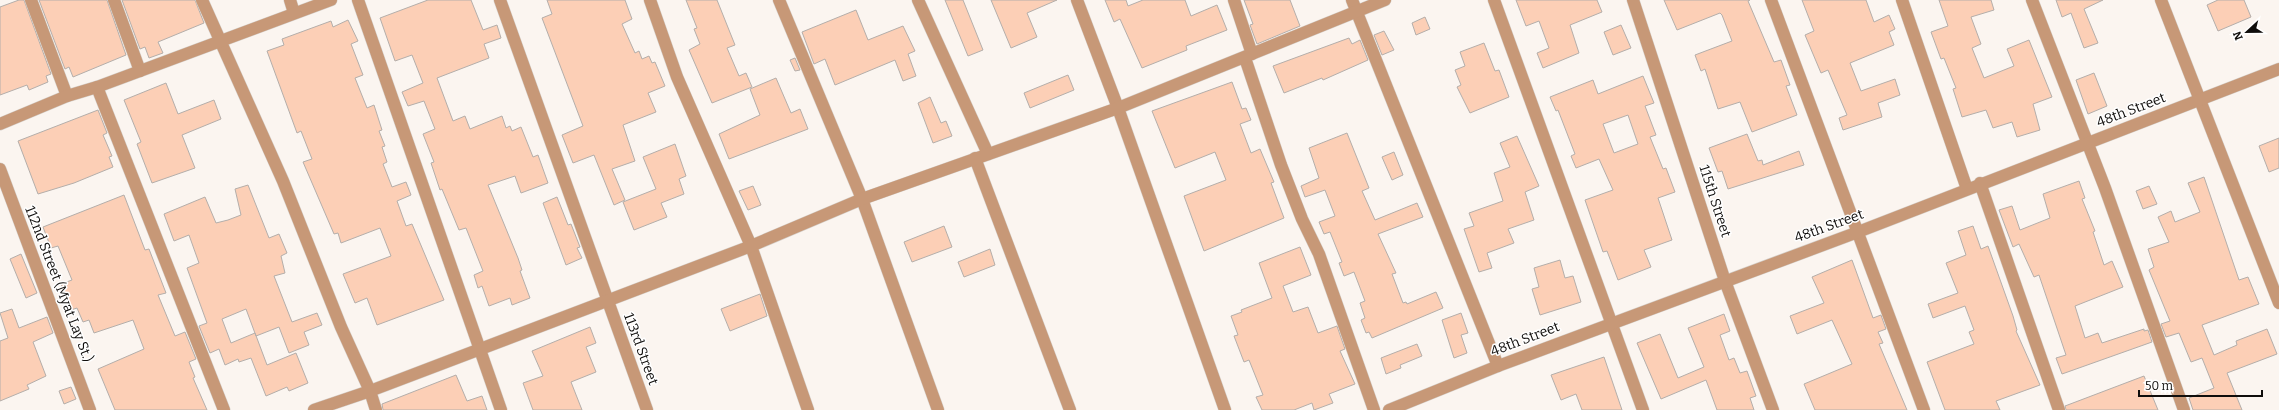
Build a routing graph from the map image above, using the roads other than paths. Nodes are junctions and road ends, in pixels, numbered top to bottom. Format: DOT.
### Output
graph roads {
  1 [pos="31,0"];
  2 [pos="114,0"];
  3 [pos="202,0"];
  4 [pos="290,0"];
  5 [pos="330,0"];
  6 [pos="358,0"];
  7 [pos="500,0"];
  8 [pos="650,0"];
  9 [pos="779,0"];
  10 [pos="918,0"];
  11 [pos="1077,0"];
  12 [pos="1234,0"];
  13 [pos="1352,0"];
  14 [pos="1385,0"];
  15 [pos="1494,0"];
  16 [pos="1633,0"];
  17 [pos="1771,0"];
  18 [pos="1902,0"];
  19 [pos="2032,0"];
  20 [pos="2161,0"];
  21 [pos="1356,12"];
  22 [pos="294,13"];
  23 [pos="219,41"];
  24 [pos="1248,56"];
  25 [pos="2279,69"];
  26 [pos="140,71"];
  27 [pos="97,87"];
  28 [pos="67,96"];
  29 [pos="2199,99"];
  30 [pos="1118,108"];
  31 [pos="0,124"];
  32 [pos="2086,143"];
  33 [pos="988,154"];
  34 [pos="975,158"];
  35 [pos="0,169"];
  36 [pos="1980,183"];
  37 [pos="1967,189"];
  38 [pos="862,199"];
  39 [pos="1858,232"];
  40 [pos="751,246"];
  41 [pos="1725,281"];
  42 [pos="607,299"];
  43 [pos="2279,303"];
  44 [pos="1611,323"];
  45 [pos="479,348"];
  46 [pos="1498,366"];
  47 [pos="370,391"];
  48 [pos="90,410"];
  49 [pos="224,410"];
  50 [pos="314,410"];
  51 [pos="376,410"];
  52 [pos="501,410"];
  53 [pos="647,410"];
  54 [pos="808,410"];
  55 [pos="938,410"];
  56 [pos="1070,410"];
  57 [pos="1225,410"];
  58 [pos="1374,410"];
  59 [pos="1389,410"];
  60 [pos="1643,410"];
  61 [pos="1774,410"];
  62 [pos="1924,410"];
  63 [pos="2059,410"];
  64 [pos="2184,410"];
  1 -- 28 [label="street"];
  2 -- 26 [label="street"];
  3 -- 23 [label="street"];
  4 -- 22 [label="street"];
  5 -- 22 [label="street"];
  6 -- 45 [label="street"];
  7 -- 42 [label="street, 113rd Street"];
  8 -- 40 [label="street"];
  9 -- 38 [label="street"];
  10 -- 33 [label="street"];
  11 -- 30 [label="street"];
  12 -- 24 [label="street"];
  13 -- 21 [label="street"];
  14 -- 21 [label="street"];
  15 -- 44 [label="street"];
  16 -- 41 [label="street, 115th Street"];
  17 -- 39 [label="street"];
  18 -- 37 [label="street"];
  19 -- 32 [label="street"];
  20 -- 29 [label="street"];
  21 -- 24 [label="street"];
  21 -- 46 [label="street"];
  22 -- 23 [label="street"];
  23 -- 26 [label="street"];
  23 -- 47 [label="street"];
  24 -- 30 [label="street"];
  24 -- 58 [label="street"];
  25 -- 29 [label="street, 48th Street"];
  26 -- 27 [label="street"];
  27 -- 28 [label="street"];
  27 -- 49 [label="street"];
  28 -- 31 [label="street"];
  29 -- 32 [label="street, 48th Street"];
  29 -- 43 [label="street"];
  30 -- 33 [label="street"];
  30 -- 57 [label="street"];
  32 -- 36 [label="street, 48th Street"];
  32 -- 64 [label="street"];
  33 -- 34 [label="street"];
  34 -- 38 [label="street"];
  34 -- 56 [label="street"];
  35 -- 48 [label="street, 112nd Street (Myat Lay St.)"];
  36 -- 37 [label="street, 48th Street"];
  36 -- 63 [label="street"];
  37 -- 39 [label="street, 48th Street"];
  38 -- 40 [label="street"];
  38 -- 55 [label="street"];
  39 -- 41 [label="street, 48th Street"];
  39 -- 62 [label="street"];
  40 -- 42 [label="street"];
  40 -- 54 [label="street"];
  41 -- 44 [label="street, 48th Street"];
  41 -- 61 [label="street, 115th Street"];
  42 -- 45 [label="street"];
  42 -- 53 [label="street, 113rd Street"];
  44 -- 46 [label="street, 48th Street"];
  44 -- 60 [label="street"];
  45 -- 47 [label="street"];
  45 -- 52 [label="street"];
  46 -- 59 [label="street, 48th Street"];
  47 -- 50 [label="street"];
  47 -- 51 [label="street"];
}
